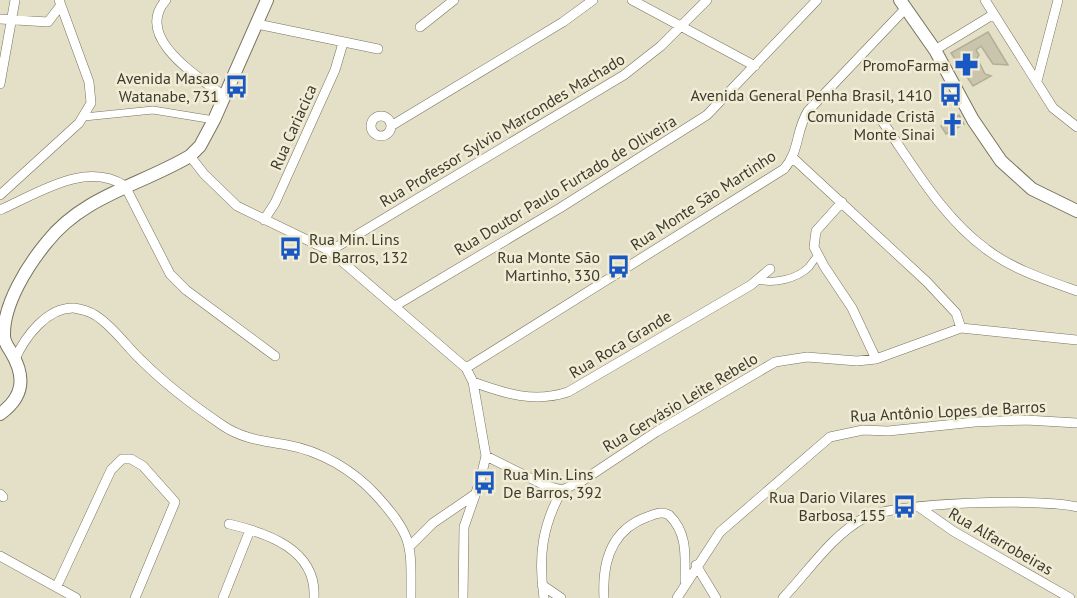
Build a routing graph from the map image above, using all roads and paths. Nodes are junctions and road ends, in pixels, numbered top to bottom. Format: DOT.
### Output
graph roads {
  1 [pos="15,0"];
  2 [pos="166,0"];
  3 [pos="267,0"];
  4 [pos="454,0"];
  5 [pos="593,0"];
  6 [pos="632,0"];
  7 [pos="707,0"];
  8 [pos="817,0"];
  9 [pos="1058,0"];
  10 [pos="987,1"];
  11 [pos="60,2"];
  12 [pos="902,4"];
  13 [pos="994,14"];
  14 [pos="0,19"];
  15 [pos="13,21"];
  16 [pos="257,24"];
  17 [pos="681,26"];
  18 [pos="420,27"];
  19 [pos="343,43"];
  20 [pos="378,49"];
  21 [pos="935,50"];
  22 [pos="755,66"];
  23 [pos="1037,81"];
  24 [pos="0,84"];
  25 [pos="224,96"];
  26 [pos="84,117"];
  27 [pos="214,120"];
  28 [pos="882,121"];
  29 [pos="391,126"];
  30 [pos="1077,127"];
  31 [pos="190,156"];
  32 [pos="793,159"];
  33 [pos="125,186"];
  34 [pos="0,195"];
  35 [pos="842,202"];
  36 [pos="0,210"];
  37 [pos="1077,211"];
  38 [pos="264,220"];
  39 [pos="330,251"];
  40 [pos="818,256"];
  41 [pos="770,269"];
  42 [pos="758,280"];
  43 [pos="1077,291"];
  44 [pos="395,306"];
  45 [pos="961,328"];
  46 [pos="1077,340"];
  47 [pos="275,356"];
  48 [pos="15,359"];
  49 [pos="876,359"];
  50 [pos="466,368"];
  51 [pos="473,382"];
  52 [pos="0,414"];
  53 [pos="1077,423"];
  54 [pos="486,456"];
  55 [pos="562,490"];
  56 [pos="474,495"];
  57 [pos="920,507"];
  58 [pos="1077,507"];
  59 [pos="229,524"];
  60 [pos="250,530"];
  61 [pos="410,546"];
  62 [pos="0,556"];
  63 [pos="696,565"];
  64 [pos="685,582"];
  65 [pos="542,585"];
  66 [pos="57,586"];
  67 [pos="76,598"];
  68 [pos="135,598"];
  69 [pos="223,598"];
  70 [pos="314,598"];
  71 [pos="411,598"];
  72 [pos="464,598"];
  73 [pos="544,598"];
  74 [pos="561,598"];
  75 [pos="604,598"];
  76 [pos="677,598"];
  77 [pos="716,598"];
  78 [pos="783,598"];
  79 [pos="1070,598"];
  1 -- 15 [label="street"];
  2 -- 25 [label="street"];
  3 -- 16 [label="street"];
  4 -- 18 [label="street"];
  5 -- 29 [label="street"];
  6 -- 17 [label="street"];
  7 -- 17 [label="street, Rua Professor Sylvio Marcondes Machado"];
  8 -- 22 [label="street, Rua Doutor Paulo Furtado de Oliveira"];
  9 -- 23 [label="street"];
  10 -- 13 [label="street"];
  11 -- 15 [label="street"];
  11 -- 26 [label="street"];
  12 -- 21 [label="street"];
  12 -- 32 [label="street, Rua Monte São Martinho"];
  13 -- 21 [label="street"];
  13 -- 23 [label="street"];
  14 -- 15 [label="street"];
  15 -- 24 [label="street"];
  16 -- 19 [label="street"];
  16 -- 25 [label="street"];
  17 -- 22 [label="street"];
  17 -- 39 [label="street, Rua Professor Sylvio Marcondes Machado"];
  19 -- 20 [label="street"];
  19 -- 38 [label="street, Rua Cariacica"];
  21 -- 37 [label="street"];
  22 -- 44 [label="street, Rua Doutor Paulo Furtado de Oliveira"];
  23 -- 30 [label="street"];
  25 -- 27 [label="street"];
  26 -- 27 [label="street"];
  26 -- 34 [label="street"];
  27 -- 31 [label="street"];
  28 -- 43 [label="street"];
  31 -- 33 [label="street"];
  31 -- 38 [label="street"];
  32 -- 35 [label="street"];
  32 -- 50 [label="street, Rua Monte São Martinho"];
  33 -- 36 [label="street"];
  33 -- 47 [label="street"];
  33 -- 48 [label="street"];
  35 -- 40 [label="street"];
  35 -- 45 [label="street"];
  38 -- 39 [label="street"];
  39 -- 44 [label="street"];
  40 -- 42 [label="street"];
  40 -- 49 [label="street"];
  41 -- 42 [label="street, Rua Roca Grande"];
  42 -- 51 [label="street, Rua Roca Grande"];
  44 -- 50 [label="street"];
  45 -- 46 [label="street, Rua Gervásio Leite Rebelo"];
  45 -- 49 [label="street, Rua Gervásio Leite Rebelo"];
  48 -- 52 [label="street"];
  48 -- 61 [label="street"];
  49 -- 55 [label="street, Rua Gervásio Leite Rebelo"];
  50 -- 51 [label="street"];
  51 -- 54 [label="street"];
  53 -- 63 [label="street, Rua Antônio Lopes de Barros"];
  54 -- 55 [label="street"];
  54 -- 56 [label="street"];
  55 -- 65 [label="street"];
  56 -- 61 [label="street"];
  56 -- 72 [label="street"];
  57 -- 58 [label="street"];
  57 -- 78 [label="street"];
  57 -- 79 [label="street, Rua Alfarrobeiras"];
  59 -- 60 [label="street"];
  60 -- 69 [label="street"];
  60 -- 70 [label="street"];
  61 -- 71 [label="street"];
  62 -- 66 [label="street"];
  63 -- 64 [label="street, Rua Antônio Lopes de Barros"];
  63 -- 77 [label="street"];
  64 -- 75 [label="street"];
  64 -- 76 [label="street, Rua Antônio Lopes de Barros"];
  65 -- 73 [label="street"];
  65 -- 74 [label="street"];
  66 -- 67 [label="street"];
  66 -- 68 [label="street"];
}
